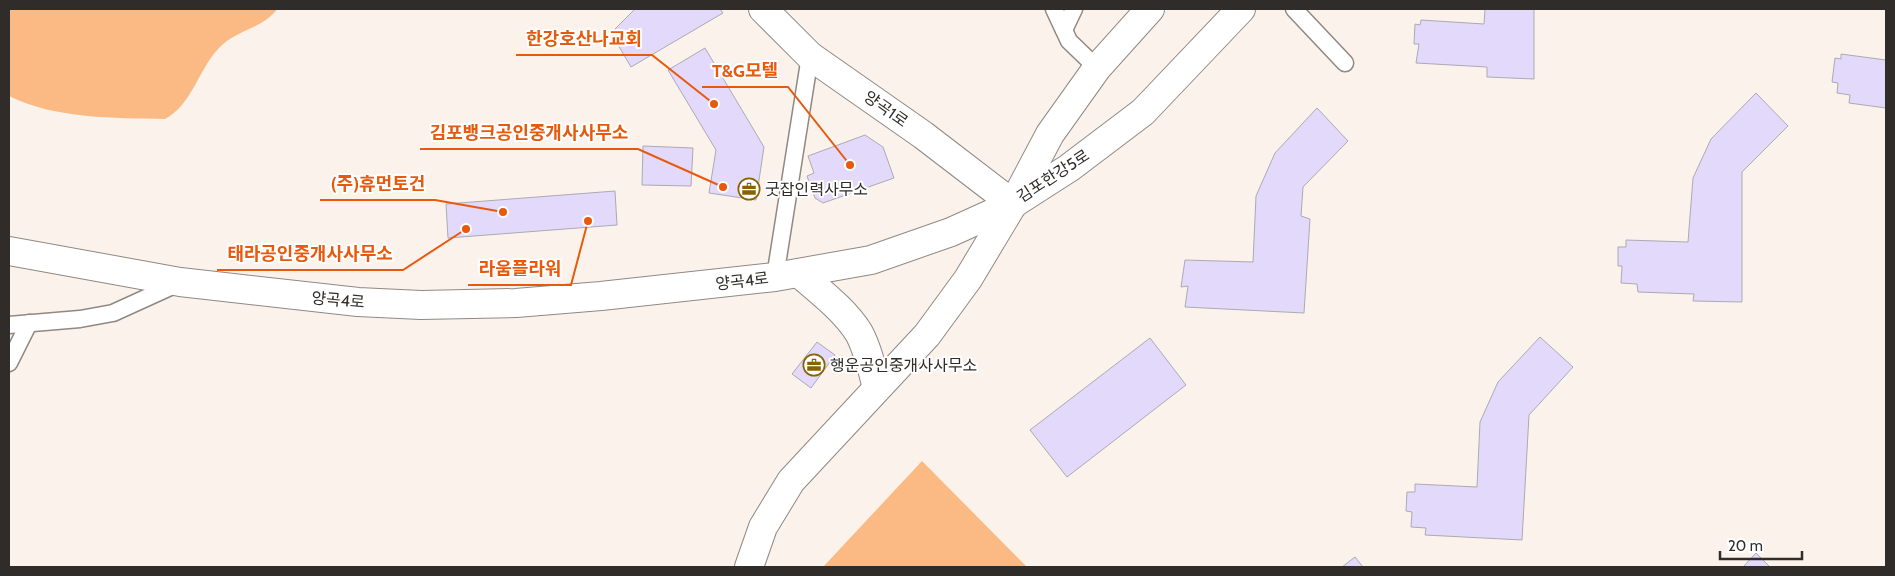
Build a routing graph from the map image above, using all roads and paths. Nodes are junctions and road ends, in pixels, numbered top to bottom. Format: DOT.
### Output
graph roads {
  1 [pos="763,9"];
  2 [pos="1054,9"];
  3 [pos="1074,9"];
  4 [pos="1150,9"];
  5 [pos="1240,9"];
  6 [pos="1294,9"];
  7 [pos="1064,30"];
  8 [pos="810,56"];
  9 [pos="1345,63"];
  10 [pos="1097,68"];
  11 [pos="1013,204"];
  12 [pos="9,251"];
  13 [pos="787,275"];
  14 [pos="180,282"];
  15 [pos="29,323"];
  16 [pos="9,324"];
  17 [pos="9,363"];
  18 [pos="877,388"];
  19 [pos="749,567"];
  1 -- 8 [label="main road, 양곡1로"];
  2 -- 7 [label="lane"];
  3 -- 7 [label="lane"];
  4 -- 10 [label="main road, 김포한강5로"];
  5 -- 11 [label="main road, 김포한강5로"];
  6 -- 9 [label="lane"];
  7 -- 10 [label="lane"];
  8 -- 11 [label="main road, 양곡1로"];
  8 -- 13 [label="lane"];
  10 -- 11 [label="main road, 김포한강5로"];
  11 -- 13 [label="main road, 양곡4로"];
  11 -- 18 [label="main road"];
  12 -- 14 [label="main road, 양곡4로"];
  13 -- 14 [label="main road, 양곡4로"];
  13 -- 18 [label="main road"];
  14 -- 15 [label="lane"];
  15 -- 16 [label="lane"];
  15 -- 17 [label="lane"];
  18 -- 19 [label="main road"];
}
